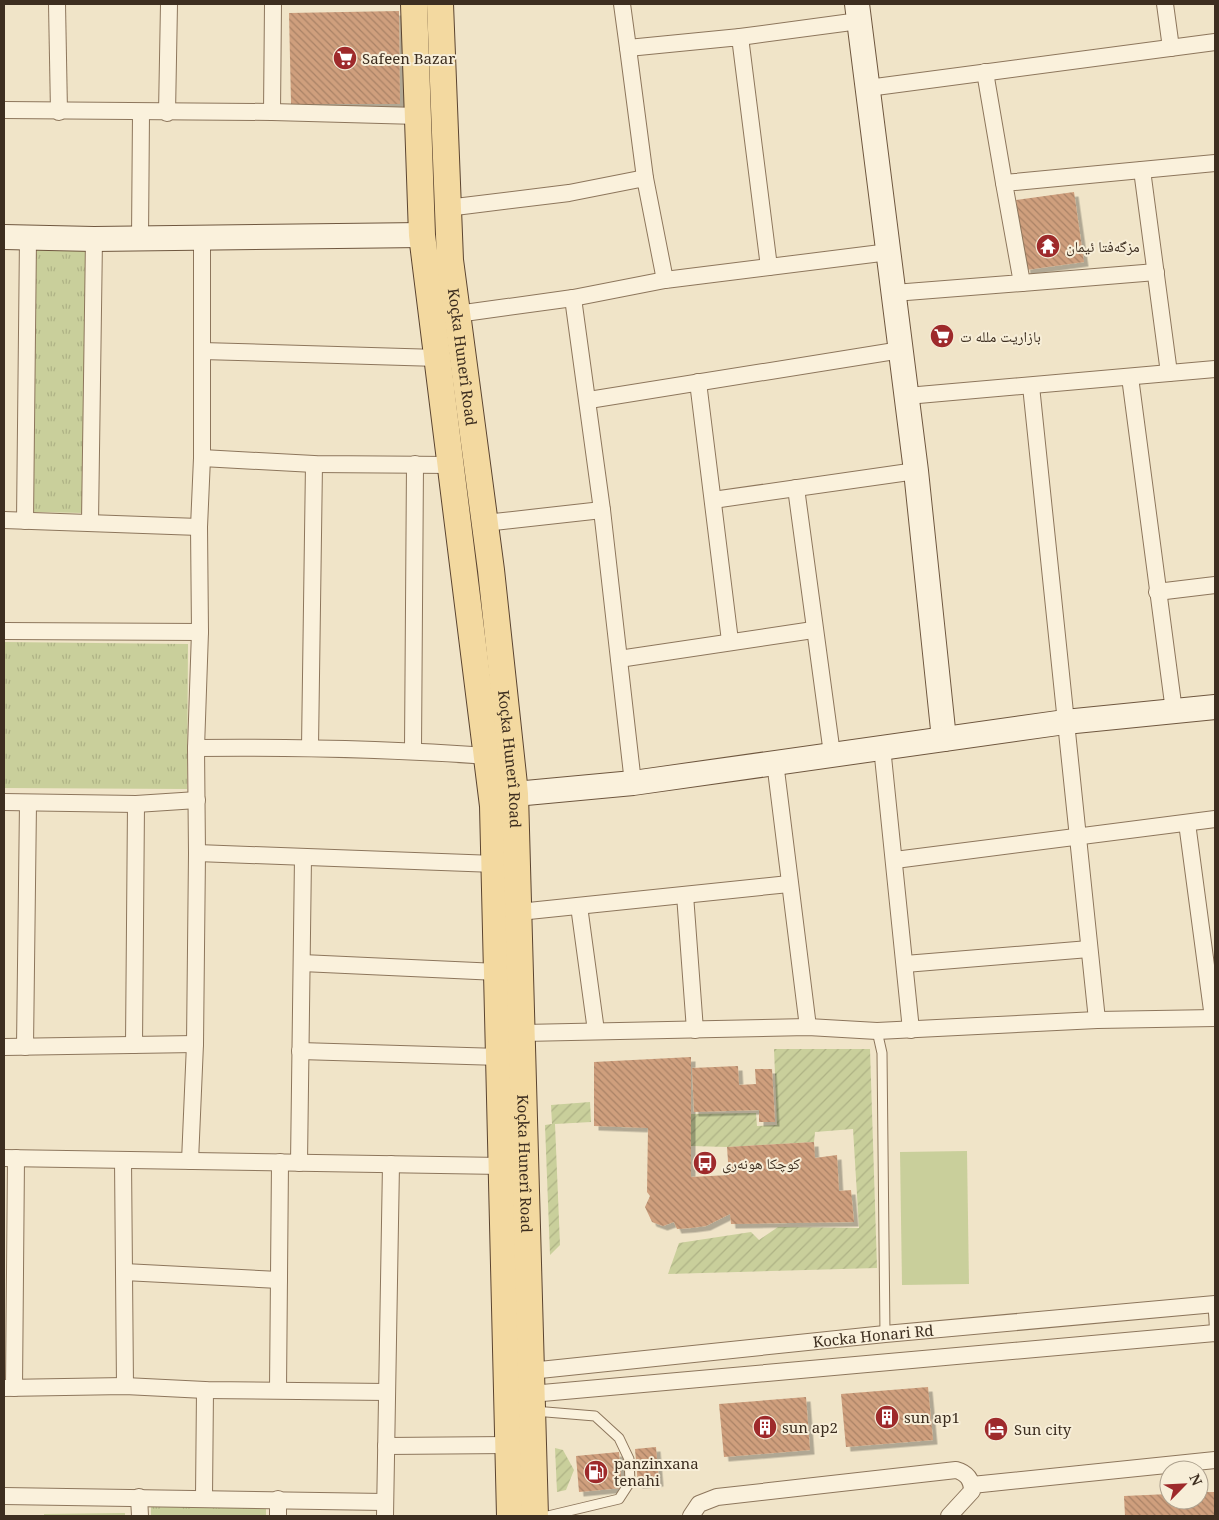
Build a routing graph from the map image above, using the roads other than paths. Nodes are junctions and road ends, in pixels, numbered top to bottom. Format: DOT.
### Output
graph roads {
  1 [pos="57,4"];
  2 [pos="169,4"];
  3 [pos="273,4"];
  4 [pos="414,4"];
  5 [pos="440,4"];
  6 [pos="622,4"];
  7 [pos="1165,4"];
  8 [pos="858,12"];
  9 [pos="740,37"];
  10 [pos="1215,42"];
  11 [pos="628,48"];
  12 [pos="1171,48"];
  13 [pos="985,72"];
  14 [pos="868,88"];
  15 [pos="4,110"];
  16 [pos="59,112"];
  17 [pos="141,112"];
  18 [pos="272,112"];
  19 [pos="167,113"];
  20 [pos="418,116"];
  21 [pos="1215,163"];
  22 [pos="1142,170"];
  23 [pos="645,178"];
  24 [pos="1004,183"];
  25 [pos="447,208"];
  26 [pos="422,235"];
  27 [pos="4,237"];
  28 [pos="202,237"];
  29 [pos="28,238"];
  30 [pos="140,238"];
  31 [pos="94,239"];
  32 [pos="889,252"];
  33 [pos="769,267"];
  34 [pos="1156,272"];
  35 [pos="665,280"];
  36 [pos="1022,283"];
  37 [pos="894,293"];
  38 [pos="573,298"];
  39 [pos="456,314"];
  40 [pos="901,350"];
  41 [pos="202,351"];
  42 [pos="438,358"];
  43 [pos="1215,369"];
  44 [pos="1169,373"];
  45 [pos="1130,377"];
  46 [pos="698,382"];
  47 [pos="1031,386"];
  48 [pos="907,396"];
  49 [pos="588,400"];
  50 [pos="202,458"];
  51 [pos="314,464"];
  52 [pos="415,464"];
  53 [pos="451,465"];
  54 [pos="916,471"];
  55 [pos="796,488"];
  56 [pos="713,500"];
  57 [pos="602,510"];
  58 [pos="4,520"];
  59 [pos="25,521"];
  60 [pos="90,522"];
  61 [pos="485,522"];
  62 [pos="199,527"];
  63 [pos="491,570"];
  64 [pos="464,574"];
  65 [pos="1215,586"];
  66 [pos="1157,592"];
  67 [pos="813,630"];
  68 [pos="4,631"];
  69 [pos="200,632"];
  70 [pos="730,641"];
  71 [pos="620,659"];
  72 [pos="1215,707"];
  73 [pos="1174,711"];
  74 [pos="1065,722"];
  75 [pos="944,739"];
  76 [pos="310,747"];
  77 [pos="882,747"];
  78 [pos="196,748"];
  79 [pos="413,750"];
  80 [pos="832,754"];
  81 [pos="488,756"];
  82 [pos="775,762"];
  83 [pos="633,783"];
  84 [pos="515,794"];
  85 [pos="197,800"];
  86 [pos="4,802"];
  87 [pos="28,803"];
  88 [pos="136,804"];
  89 [pos="1215,819"];
  90 [pos="1187,823"];
  91 [pos="1077,837"];
  92 [pos="197,853"];
  93 [pos="303,858"];
  94 [pos="895,860"];
  95 [pos="495,864"];
  96 [pos="789,884"];
  97 [pos="685,895"];
  98 [pos="579,906"];
  99 [pos="519,912"];
  100 [pos="1089,949"];
  101 [pos="302,963"];
  102 [pos="905,964"];
  103 [pos="498,972"];
  104 [pos="1214,1018"];
  105 [pos="1097,1020"];
  106 [pos="808,1027"];
  107 [pos="695,1030"];
  108 [pos="911,1030"];
  109 [pos="877,1031"];
  110 [pos="596,1032"];
  111 [pos="523,1033"];
  112 [pos="195,1044"];
  113 [pos="134,1045"];
  114 [pos="4,1046"];
  115 [pos="25,1047"];
  116 [pos="300,1051"];
  117 [pos="500,1058"];
  118 [pos="10,1158"];
  119 [pos="123,1160"];
  120 [pos="190,1161"];
  121 [pos="280,1162"];
  122 [pos="299,1163"];
  123 [pos="391,1164"];
  124 [pos="502,1166"];
  125 [pos="124,1272"];
  126 [pos="279,1280"];
  127 [pos="1214,1304"];
  128 [pos="1215,1333"];
  129 [pos="885,1334"];
  130 [pos="1215,1338"];
  131 [pos="772,1346"];
  132 [pos="773,1373"];
  133 [pos="125,1386"];
  134 [pos="9,1388"];
  135 [pos="205,1390"];
  136 [pos="278,1390"];
  137 [pos="387,1392"];
  138 [pos="531,1392"];
  139 [pos="386,1446"];
  140 [pos="508,1446"];
  141 [pos="1215,1460"];
  142 [pos="972,1485"];
  143 [pos="4,1496"];
  144 [pos="139,1497"];
  145 [pos="204,1497"];
  146 [pos="278,1498"];
  147 [pos="385,1509"];
  148 [pos="140,1516"];
  149 [pos="278,1516"];
  150 [pos="510,1516"];
  151 [pos="535,1516"];
  152 [pos="548,1516"];
  153 [pos="691,1516"];
  154 [pos="949,1516"];
  1 -- 16 [label="street"];
  2 -- 19 [label="street"];
  3 -- 18 [label="street"];
  4 -- 20 [label="main road"];
  5 -- 25 [label="main road, Koçka Hunerî Road"];
  6 -- 11 [label="street"];
  7 -- 12 [label="street"];
  8 -- 9 [label="street"];
  8 -- 14 [label="street"];
  9 -- 11 [label="street"];
  9 -- 33 [label="street"];
  10 -- 12 [label="street"];
  11 -- 23 [label="street"];
  12 -- 13 [label="street"];
  13 -- 14 [label="street"];
  13 -- 24 [label="street"];
  14 -- 32 [label="street"];
  15 -- 16 [label="street"];
  16 -- 17 [label="street"];
  17 -- 19 [label="street"];
  17 -- 30 [label="street"];
  18 -- 19 [label="street"];
  18 -- 20 [label="street"];
  20 -- 26 [label="main road"];
  21 -- 22 [label="street"];
  22 -- 24 [label="street"];
  22 -- 34 [label="street"];
  23 -- 25 [label="street"];
  23 -- 35 [label="street"];
  24 -- 36 [label="street"];
  25 -- 39 [label="main road, Koçka Hunerî Road"];
  26 -- 28 [label="street"];
  26 -- 42 [label="main road"];
  27 -- 29 [label="street"];
  28 -- 30 [label="street"];
  28 -- 41 [label="street"];
  29 -- 31 [label="street"];
  29 -- 59 [label="street"];
  30 -- 31 [label="street"];
  31 -- 60 [label="street"];
  32 -- 33 [label="street"];
  32 -- 37 [label="street"];
  33 -- 35 [label="street"];
  34 -- 36 [label="street"];
  34 -- 44 [label="street"];
  35 -- 38 [label="street"];
  36 -- 37 [label="street"];
  37 -- 40 [label="street"];
  38 -- 39 [label="street"];
  38 -- 49 [label="street"];
  39 -- 61 [label="main road, Koçka Hunerî Road"];
  40 -- 46 [label="street"];
  40 -- 48 [label="street"];
  41 -- 42 [label="street"];
  41 -- 50 [label="street"];
  42 -- 53 [label="main road"];
  43 -- 44 [label="street"];
  44 -- 45 [label="street"];
  45 -- 47 [label="street"];
  45 -- 66 [label="street"];
  46 -- 49 [label="street"];
  46 -- 56 [label="street"];
  47 -- 48 [label="street"];
  47 -- 74 [label="street"];
  48 -- 54 [label="street"];
  49 -- 57 [label="street"];
  50 -- 51 [label="street"];
  50 -- 62 [label="street"];
  51 -- 52 [label="street"];
  51 -- 76 [label="street"];
  52 -- 53 [label="street"];
  52 -- 79 [label="street"];
  53 -- 64 [label="main road"];
  54 -- 55 [label="street"];
  54 -- 75 [label="street"];
  55 -- 56 [label="street"];
  55 -- 67 [label="street"];
  56 -- 70 [label="street"];
  57 -- 61 [label="street"];
  57 -- 71 [label="street"];
  58 -- 59 [label="street"];
  59 -- 60 [label="street"];
  60 -- 62 [label="street"];
  61 -- 63 [label="main road, Koçka Hunerî Road"];
  62 -- 69 [label="street"];
  63 -- 64 [label="main road"];
  63 -- 84 [label="main road, Koçka Hunerî Road"];
  64 -- 81 [label="main road"];
  65 -- 66 [label="street"];
  66 -- 73 [label="street"];
  67 -- 70 [label="street"];
  67 -- 80 [label="street"];
  68 -- 69 [label="street"];
  69 -- 78 [label="street"];
  70 -- 71 [label="street"];
  71 -- 83 [label="street"];
  72 -- 73 [label="street"];
  73 -- 74 [label="street"];
  74 -- 75 [label="street"];
  74 -- 91 [label="street"];
  75 -- 77 [label="street"];
  76 -- 78 [label="street"];
  76 -- 79 [label="street"];
  77 -- 80 [label="street"];
  77 -- 94 [label="street"];
  78 -- 85 [label="street"];
  79 -- 81 [label="street"];
  80 -- 82 [label="street"];
  81 -- 95 [label="main road"];
  82 -- 83 [label="street"];
  82 -- 96 [label="street"];
  83 -- 84 [label="street"];
  84 -- 99 [label="main road, Koçka Hunerî Road"];
  85 -- 88 [label="street"];
  85 -- 92 [label="street"];
  86 -- 87 [label="street"];
  87 -- 88 [label="street"];
  87 -- 115 [label="street"];
  88 -- 113 [label="street"];
  89 -- 90 [label="street"];
  90 -- 91 [label="street"];
  90 -- 104 [label="street"];
  91 -- 94 [label="street"];
  91 -- 100 [label="street"];
  92 -- 93 [label="street"];
  92 -- 112 [label="street"];
  93 -- 95 [label="street"];
  93 -- 101 [label="street"];
  94 -- 102 [label="street"];
  95 -- 103 [label="main road"];
  96 -- 97 [label="street"];
  96 -- 106 [label="street"];
  97 -- 98 [label="street"];
  97 -- 107 [label="street"];
  98 -- 99 [label="street"];
  98 -- 110 [label="street"];
  99 -- 111 [label="main road, Koçka Hunerî Road"];
  100 -- 102 [label="street"];
  100 -- 105 [label="street"];
  101 -- 103 [label="street"];
  101 -- 116 [label="street"];
  102 -- 108 [label="street"];
  103 -- 117 [label="main road"];
  104 -- 105 [label="street"];
  105 -- 108 [label="street"];
  106 -- 107 [label="street"];
  106 -- 109 [label="street"];
  107 -- 110 [label="street"];
  108 -- 109 [label="street"];
  109 -- 129 [label="lane"];
  110 -- 111 [label="street"];
  111 -- 138 [label="main road, Koçka Hunerî Road"];
  112 -- 113 [label="street"];
  112 -- 120 [label="street"];
  113 -- 115 [label="street"];
  114 -- 115 [label="street"];
  116 -- 117 [label="street"];
  116 -- 122 [label="street"];
  117 -- 124 [label="main road"];
  118 -- 119 [label="street"];
  118 -- 134 [label="street"];
  119 -- 120 [label="street"];
  119 -- 125 [label="street"];
  120 -- 121 [label="street"];
  121 -- 122 [label="street"];
  121 -- 126 [label="street"];
  122 -- 123 [label="street"];
  123 -- 124 [label="street"];
  123 -- 137 [label="street"];
  124 -- 140 [label="main road"];
  125 -- 126 [label="street"];
  125 -- 133 [label="street"];
  126 -- 136 [label="street"];
  127 -- 128 [label="lane"];
  127 -- 129 [label="street, Kocka Honari Rd"];
  128 -- 130 [label="lane"];
  128 -- 132 [label="street, Kocka Honari Rd"];
  129 -- 131 [label="street, Kocka Honari Rd"];
  131 -- 132 [label="street"];
  131 -- 138 [label="street, Kocka Honari Rd"];
  132 -- 138 [label="street, Kocka Honari Rd"];
  133 -- 134 [label="street"];
  133 -- 135 [label="street"];
  135 -- 136 [label="street"];
  135 -- 145 [label="street"];
  136 -- 137 [label="street"];
  137 -- 139 [label="street"];
  138 -- 151 [label="main road, Koçka Hunerî Road"];
  138 -- 152 [label="lane"];
  139 -- 140 [label="street"];
  139 -- 147 [label="street"];
  140 -- 150 [label="main road"];
  141 -- 142 [label="street"];
  142 -- 153 [label="street"];
  142 -- 154 [label="street"];
  143 -- 144 [label="street"];
  144 -- 145 [label="street"];
  144 -- 148 [label="street"];
  145 -- 146 [label="street"];
  146 -- 147 [label="street"];
  146 -- 149 [label="street"];
}
